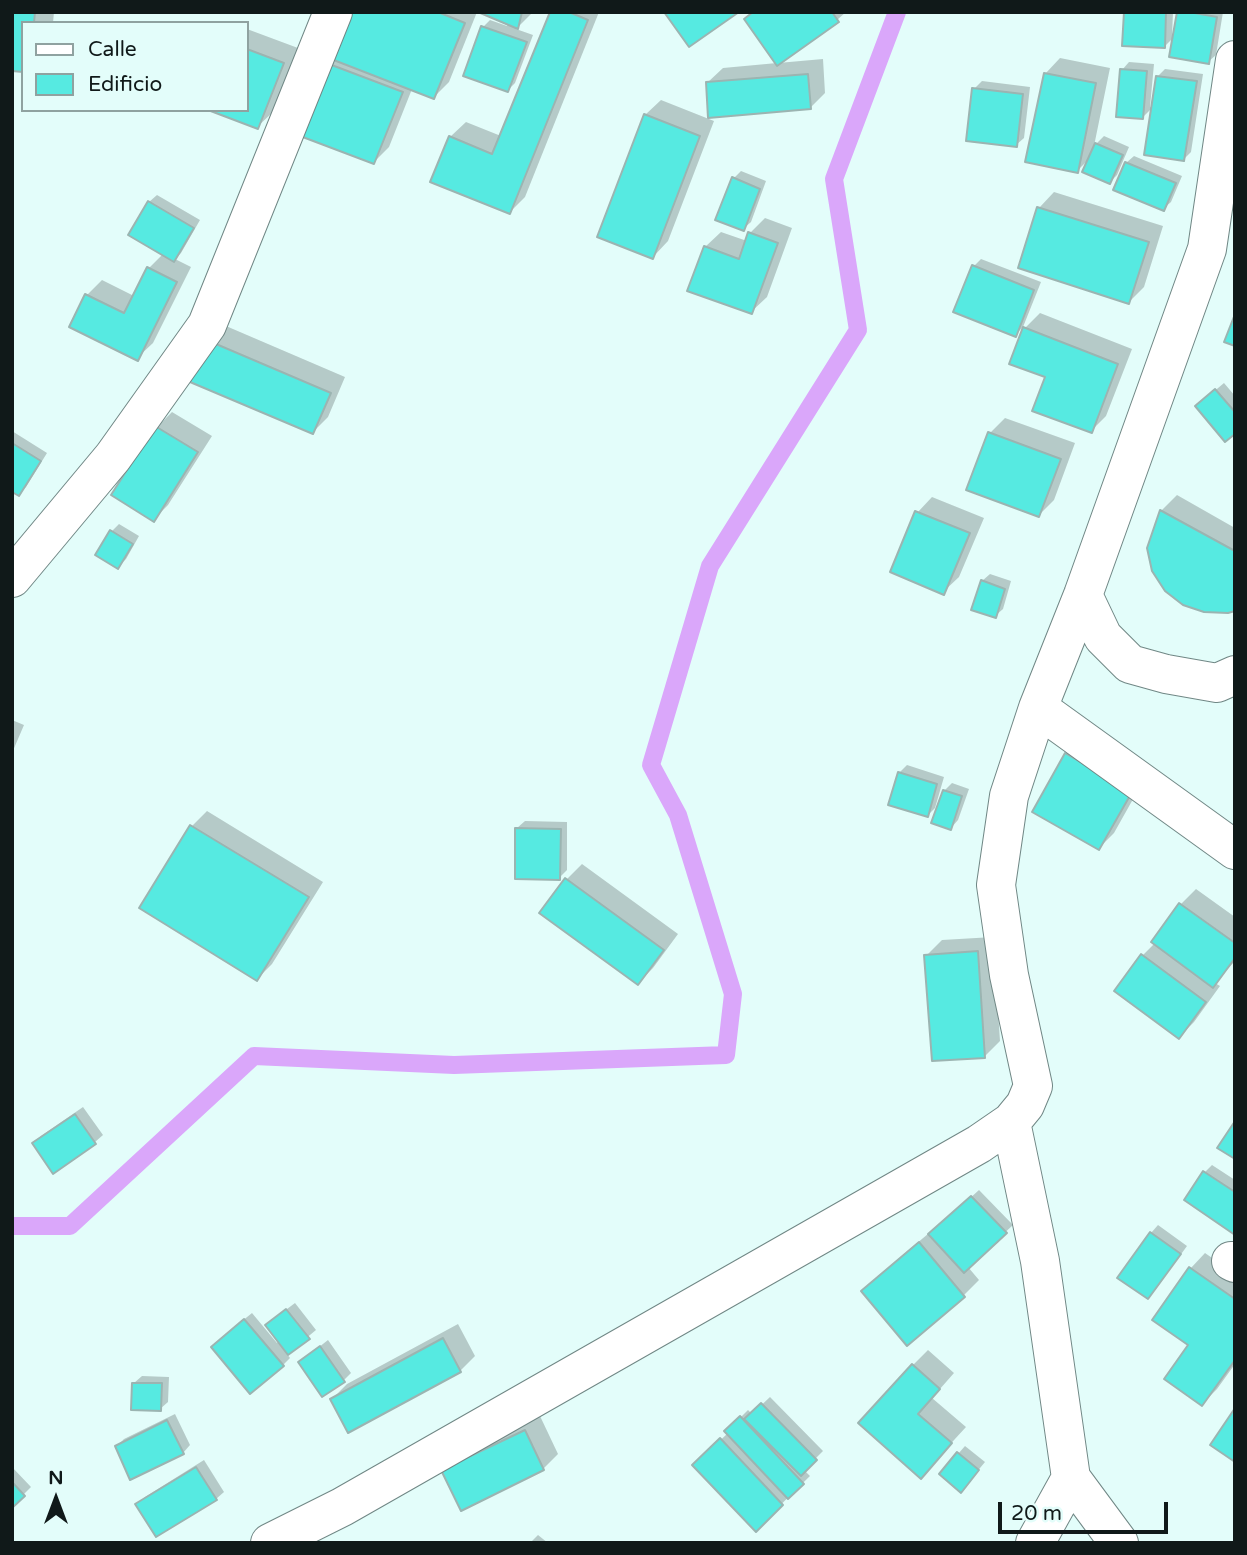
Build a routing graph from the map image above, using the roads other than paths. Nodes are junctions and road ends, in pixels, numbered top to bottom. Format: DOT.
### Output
graph roads {
  1 [pos="333,12"];
  2 [pos="1235,61"];
  3 [pos="12,578"];
  4 [pos="1083,594"];
  5 [pos="1235,675"];
  6 [pos="1038,708"];
  7 [pos="1235,850"];
  8 [pos="1011,1122"];
  9 [pos="1071,1478"];
  10 [pos="270,1543"];
  11 [pos="1035,1543"];
  12 [pos="1119,1543"];
  1 -- 3 [label="street"];
  2 -- 4 [label="street"];
  4 -- 5 [label="street"];
  4 -- 6 [label="street"];
  6 -- 7 [label="street"];
  6 -- 8 [label="street"];
  8 -- 9 [label="street"];
  8 -- 10 [label="street"];
  9 -- 11 [label="street"];
  9 -- 12 [label="street"];
}
